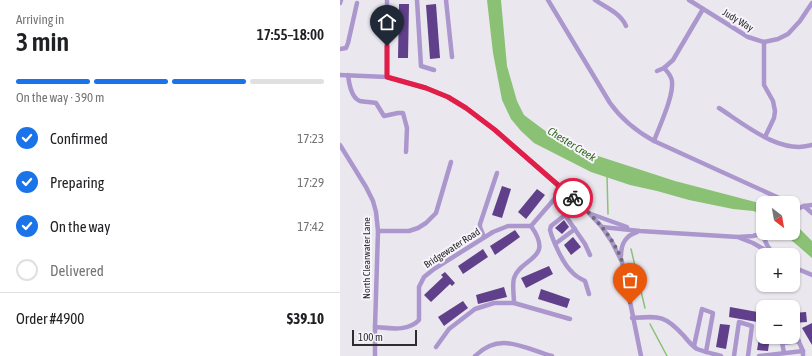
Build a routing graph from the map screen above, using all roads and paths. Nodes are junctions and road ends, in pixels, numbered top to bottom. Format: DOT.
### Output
graph roads {
  1 [pos="341,0"];
  2 [pos="387,0"];
  3 [pos="417,0"];
  4 [pos="446,0"];
  5 [pos="548,0"];
  6 [pos="595,0"];
  7 [pos="690,0"];
  8 [pos="357,3"];
  9 [pos="812,3"];
  10 [pos="340,4"];
  11 [pos="703,9"];
  12 [pos="626,26"];
  13 [pos="764,42"];
  14 [pos="340,49"];
  15 [pos="452,57"];
  16 [pos="664,68"];
  17 [pos="434,70"];
  18 [pos="657,71"];
  19 [pos="340,75"];
  20 [pos="348,75"];
  21 [pos="387,77"];
  22 [pos="719,108"];
  23 [pos="765,137"];
  24 [pos="654,141"];
  25 [pos="340,145"];
  26 [pos="812,145"];
  27 [pos="406,152"];
  28 [pos="451,162"];
  29 [pos="497,173"];
  30 [pos="563,189"];
  31 [pos="775,196"];
  32 [pos="576,201"];
  33 [pos="812,205"];
  34 [pos="804,206"];
  35 [pos="800,207"];
  36 [pos="587,211"];
  37 [pos="812,213"];
  38 [pos="565,215"];
  39 [pos="531,226"];
  40 [pos="602,227"];
  41 [pos="575,228"];
  42 [pos="378,230"];
  43 [pos="640,231"];
  44 [pos="756,235"];
  45 [pos="484,237"];
  46 [pos="738,237"];
  47 [pos="555,244"];
  48 [pos="762,248"];
  49 [pos="590,255"];
  50 [pos="622,262"];
  51 [pos="800,270"];
  52 [pos="812,275"];
  53 [pos="589,294"];
  54 [pos="514,303"];
  55 [pos="632,318"];
  56 [pos="570,319"];
  57 [pos="375,327"];
  58 [pos="782,344"];
  59 [pos="800,344"];
  60 [pos="694,346"];
  61 [pos="436,347"];
  62 [pos="710,353"];
  63 [pos="541,354"];
  64 [pos="781,354"];
  65 [pos="790,354"];
  66 [pos="803,354"];
  67 [pos="376,356"];
  68 [pos="475,356"];
  69 [pos="552,356"];
  70 [pos="641,356"];
  71 [pos="721,356"];
  72 [pos="734,356"];
  73 [pos="748,356"];
  74 [pos="758,356"];
  75 [pos="766,356"];
  1 -- 10 [label="street"];
  2 -- 21 [label="street"];
  3 -- 17 [label="street"];
  4 -- 15 [label="street"];
  5 -- 24 [label="street"];
  6 -- 12 [label="street"];
  7 -- 11 [label="street, Judy Way"];
  8 -- 14 [label="street"];
  9 -- 13 [label="street"];
  11 -- 13 [label="street, Judy Way"];
  11 -- 16 [label="street"];
  13 -- 23 [label="street"];
  16 -- 18 [label="street"];
  16 -- 24 [label="street"];
  19 -- 20 [label="street"];
  20 -- 21 [label="street"];
  20 -- 27 [label="street"];
  21 -- 30 [label="street"];
  22 -- 23 [label="street"];
  23 -- 26 [label="street"];
  24 -- 31 [label="street"];
  25 -- 42 [label="street, North Clearwater Lane"];
  28 -- 42 [label="street"];
  29 -- 45 [label="street"];
  30 -- 32 [label="street"];
  30 -- 39 [label="street"];
  32 -- 36 [label="street"];
  32 -- 38 [label="street"];
  33 -- 34 [label="street"];
  34 -- 35 [label="street"];
  34 -- 37 [label="street"];
  36 -- 40 [label="street"];
  36 -- 43 [label="street"];
  38 -- 41 [label="street"];
  38 -- 47 [label="street"];
  39 -- 45 [label="street, Bridgewater Road"];
  39 -- 54 [label="street"];
  40 -- 43 [label="street"];
  40 -- 50 [label="street"];
  41 -- 47 [label="street"];
  41 -- 49 [label="street"];
  42 -- 57 [label="street, North Clearwater Lane"];
  43 -- 46 [label="street"];
  43 -- 50 [label="street"];
  44 -- 46 [label="street"];
  45 -- 57 [label="street, Bridgewater Road"];
  46 -- 48 [label="street"];
  47 -- 53 [label="street"];
  50 -- 55 [label="street"];
  51 -- 52 [label="street"];
  54 -- 56 [label="street"];
  54 -- 61 [label="street"];
  55 -- 60 [label="street"];
  55 -- 70 [label="street"];
  57 -- 67 [label="street, North Clearwater Lane"];
  58 -- 64 [label="street"];
  59 -- 66 [label="street"];
  60 -- 62 [label="street"];
  60 -- 62 [label="street"];
  62 -- 71 [label="street"];
  63 -- 68 [label="street"];
  63 -- 69 [label="street"];
  64 -- 65 [label="street"];
  64 -- 75 [label="street"];
  65 -- 66 [label="street"];
  72 -- 73 [label="street"];
  74 -- 75 [label="street"];
}
